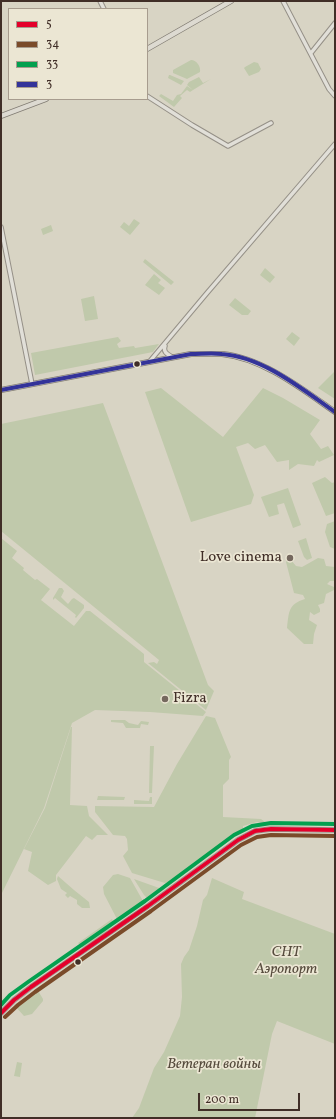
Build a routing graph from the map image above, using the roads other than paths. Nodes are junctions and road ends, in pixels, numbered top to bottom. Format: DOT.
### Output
graph roads {
  1 [pos="231,1"];
  2 [pos="283,1"];
  3 [pos="335,23"];
  4 [pos="148,48"];
  5 [pos="311,52"];
  6 [pos="334,92"];
  7 [pos="148,97"];
  8 [pos="43,100"];
  9 [pos="1,116"];
  10 [pos="271,123"];
  11 [pos="335,144"];
  12 [pos="1,227"];
  13 [pos="168,341"];
  14 [pos="172,357"];
  15 [pos="150,362"];
  16 [pos="32,384"];
  17 [pos="1,390"];
  18 [pos="335,412"];
  19 [pos="335,830"];
  20 [pos="1,1013"];
  1 -- 4 [label="main road"];
  2 -- 5 [label="street"];
  3 -- 5 [label="street"];
  5 -- 6 [label="street"];
  7 -- 10 [label="street"];
  8 -- 9 [label="main road"];
  11 -- 13 [label="street"];
  12 -- 16 [label="street"];
  13 -- 14 [label="street"];
  13 -- 15 [label="street"];
  14 -- 15 [label="main road"];
  14 -- 18 [label="main road"];
  15 -- 16 [label="main road"];
  16 -- 17 [label="main road"];
  19 -- 20 [label="street"];
}
